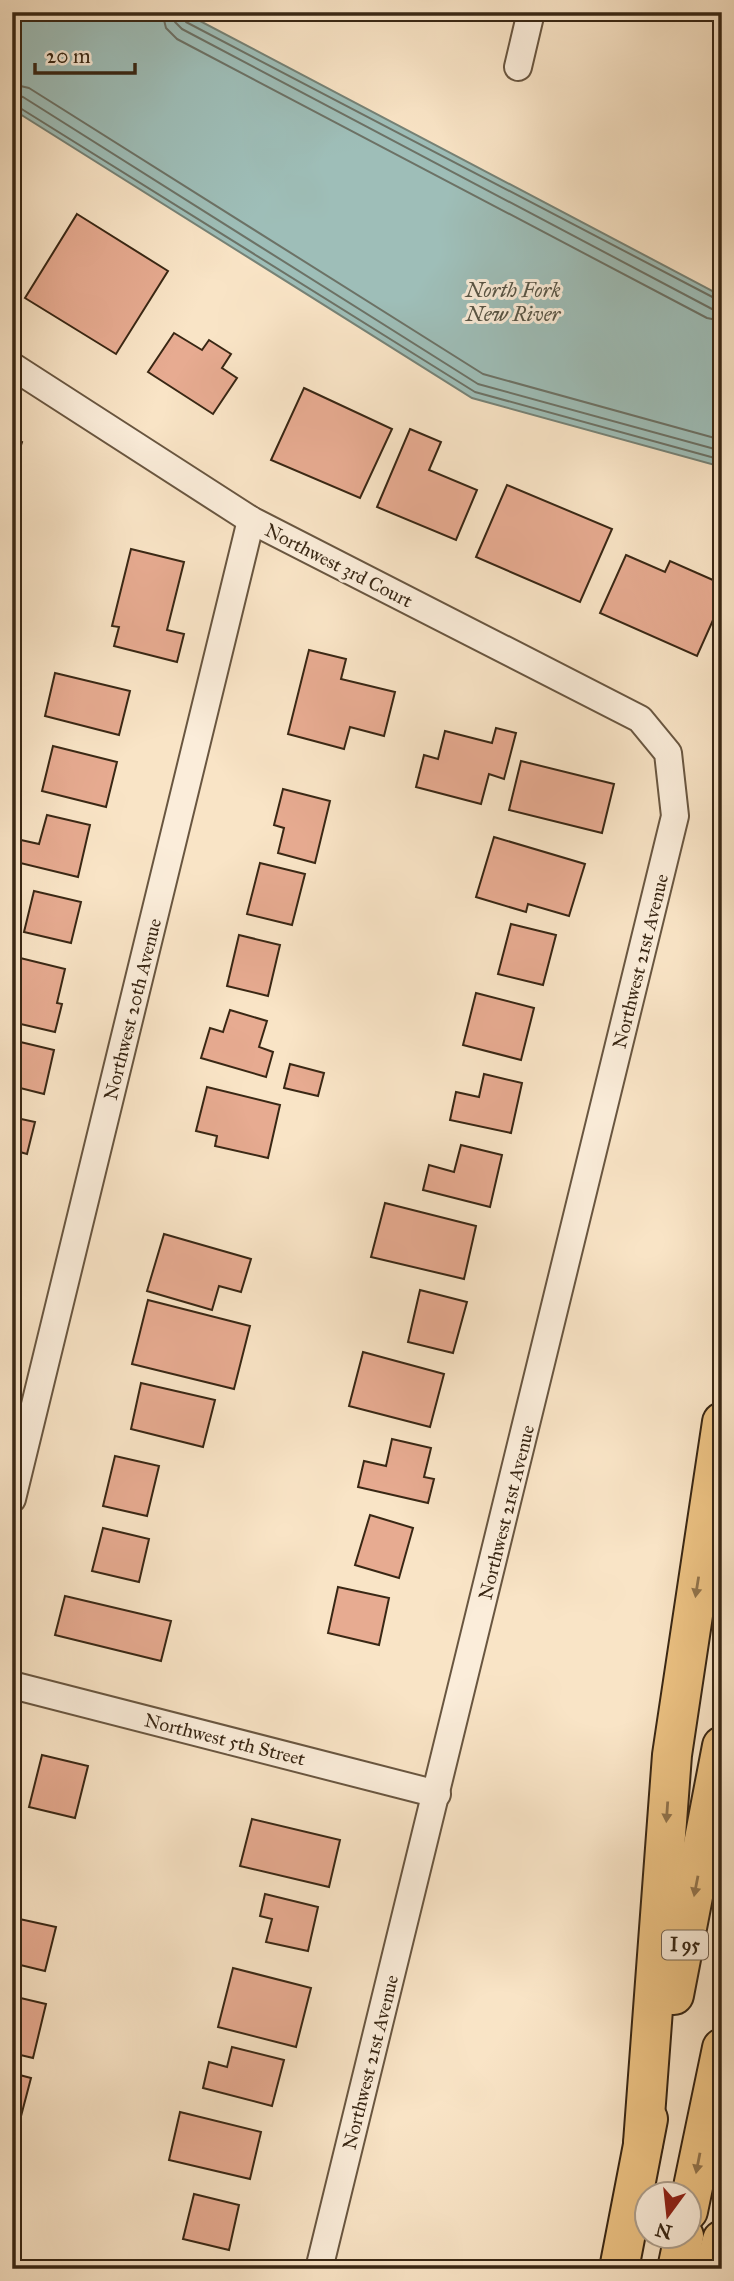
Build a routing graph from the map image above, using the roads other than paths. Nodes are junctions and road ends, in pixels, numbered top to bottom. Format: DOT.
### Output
graph roads {
  1 [pos="531,12"];
  2 [pos="518,67"];
  3 [pos="12,366"];
  4 [pos="251,520"];
  5 [pos="668,752"];
  6 [pos="722,1422"];
  7 [pos="12,1499"];
  8 [pos="12,1685"];
  9 [pos="722,1746"];
  10 [pos="437,1794"];
  11 [pos="722,2048"];
  12 [pos="643,2143"];
  13 [pos="694,2180"];
  14 [pos="722,2240"];
  15 [pos="681,2250"];
  16 [pos="319,2269"];
  17 [pos="619,2269"];
  18 [pos="677,2269"];
  19 [pos="714,2269"];
  1 -- 2 [label="street"];
  3 -- 4 [label="street, Northwest 3rd Court"];
  4 -- 5 [label="street, Northwest 3rd Court"];
  4 -- 7 [label="street, Northwest 20th Avenue"];
  5 -- 10 [label="street, Northwest 21st Avenue"];
  6 -- 12 [label="highway, one-way"];
  8 -- 10 [label="street, Northwest 5th Street"];
  9 -- 12 [label="highway, I 95, one-way"];
  10 -- 16 [label="street, Northwest 21st Avenue"];
  11 -- 13 [label="highway, one-way"];
  12 -- 17 [label="highway, I 95"];
  14 -- 19 [label="highway"];
  15 -- 18 [label="highway"];
}
